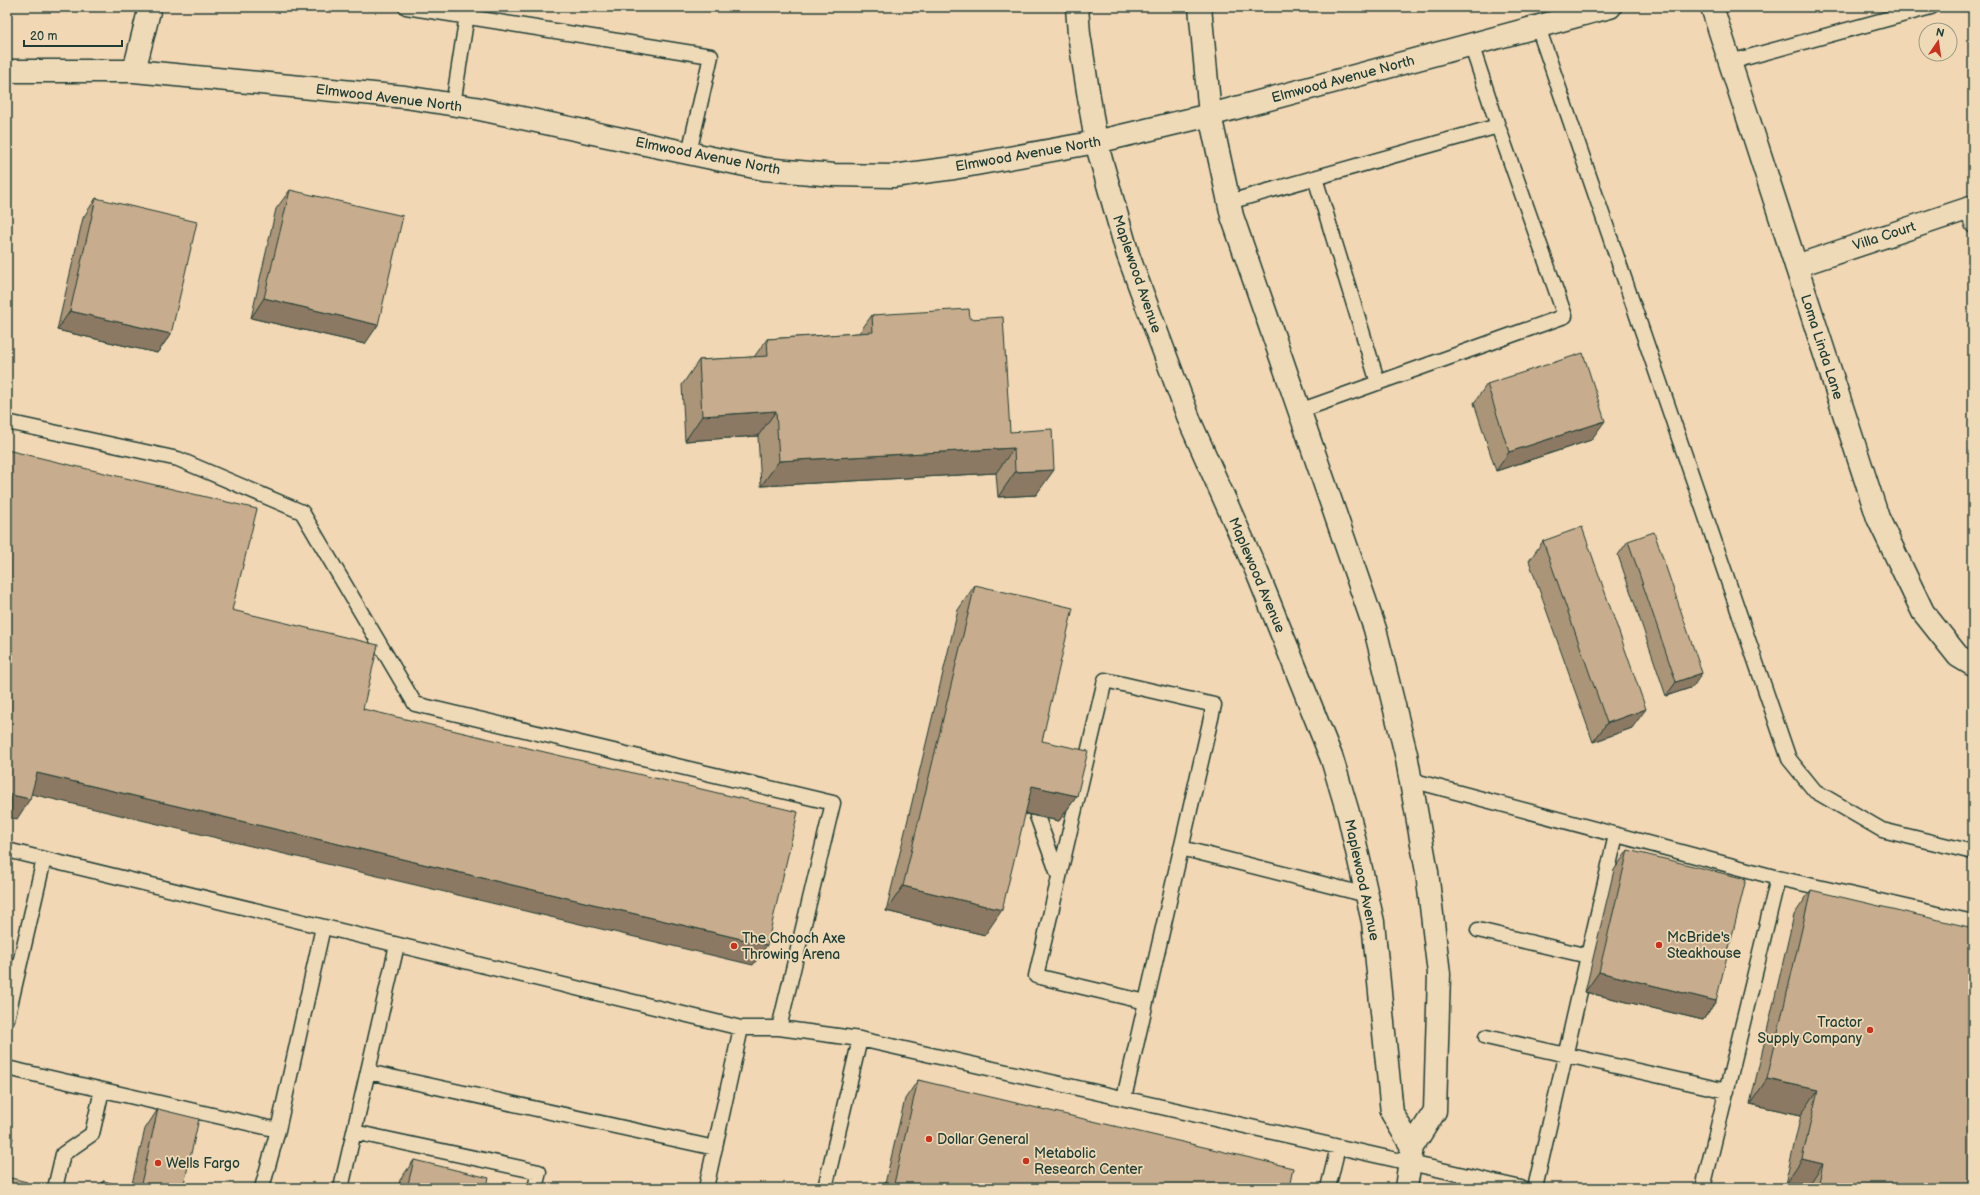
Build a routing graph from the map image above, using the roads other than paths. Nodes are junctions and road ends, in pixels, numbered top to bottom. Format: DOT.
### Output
graph roads {
  1 [pos="150,7"];
  2 [pos="406,7"];
  3 [pos="1077,7"];
  4 [pos="1200,7"];
  5 [pos="1712,7"];
  6 [pos="1931,7"];
  7 [pos="1602,8"];
  8 [pos="467,12"];
  9 [pos="1538,27"];
  10 [pos="1471,44"];
  11 [pos="1730,62"];
  12 [pos="7,71"];
  13 [pos="134,71"];
  14 [pos="453,105"];
  15 [pos="1210,115"];
  16 [pos="1498,126"];
  17 [pos="1096,142"];
  18 [pos="689,153"];
  19 [pos="1315,178"];
  20 [pos="1229,202"];
  21 [pos="1970,214"];
  22 [pos="1796,266"];
  23 [pos="1378,383"];
  24 [pos="1299,411"];
  25 [pos="7,422"];
  26 [pos="1973,665"];
  27 [pos="1091,745"];
  28 [pos="1073,756"];
  29 [pos="1411,780"];
  30 [pos="1037,816"];
  31 [pos="1616,835"];
  32 [pos="1181,848"];
  33 [pos="7,850"];
  34 [pos="1973,852"];
  35 [pos="44,859"];
  36 [pos="1059,877"];
  37 [pos="1778,878"];
  38 [pos="1367,895"];
  39 [pos="1973,922"];
  40 [pos="323,927"];
  41 [pos="1478,930"];
  42 [pos="397,944"];
  43 [pos="1588,956"];
  44 [pos="1146,1002"];
  45 [pos="7,1019"];
  46 [pos="741,1028"];
  47 [pos="779,1028"];
  48 [pos="1486,1037"];
  49 [pos="860,1039"];
  50 [pos="1565,1055"];
  51 [pos="7,1068"];
  52 [pos="368,1072"];
  53 [pos="102,1090"];
  54 [pos="1726,1092"];
  55 [pos="1124,1098"];
  56 [pos="278,1130"];
  57 [pos="354,1132"];
  58 [pos="1338,1147"];
  59 [pos="715,1148"];
  60 [pos="1411,1155"];
  61 [pos="55,1188"];
  62 [pos="262,1188"];
  63 [pos="341,1188"];
  64 [pos="535,1188"];
  65 [pos="706,1188"];
  66 [pos="825,1188"];
  67 [pos="1328,1188"];
  68 [pos="1406,1188"];
  69 [pos="1521,1188"];
  70 [pos="1535,1188"];
  71 [pos="1703,1188"];
  1 -- 13 [label="street"];
  2 -- 8 [label="lane"];
  3 -- 17 [label="street, Maplewood Avenue"];
  4 -- 15 [label="street"];
  5 -- 11 [label="street, Loma Linda Lane"];
  6 -- 11 [label="lane"];
  7 -- 9 [label="street, Elmwood Avenue North"];
  8 -- 14 [label="lane"];
  8 -- 18 [label="lane"];
  9 -- 10 [label="street, Elmwood Avenue North"];
  9 -- 34 [label="lane"];
  10 -- 15 [label="street, Elmwood Avenue North"];
  10 -- 16 [label="lane"];
  11 -- 22 [label="street, Loma Linda Lane"];
  12 -- 13 [label="street, Elmwood Avenue North"];
  13 -- 14 [label="street, Elmwood Avenue North"];
  14 -- 18 [label="street, Elmwood Avenue North"];
  15 -- 17 [label="street, Elmwood Avenue North"];
  15 -- 20 [label="street"];
  16 -- 19 [label="lane"];
  16 -- 23 [label="lane"];
  17 -- 18 [label="street, Elmwood Avenue North"];
  17 -- 38 [label="street, Maplewood Avenue"];
  19 -- 20 [label="lane"];
  19 -- 23 [label="lane"];
  20 -- 24 [label="street"];
  21 -- 22 [label="street, Villa Court"];
  22 -- 26 [label="street, Loma Linda Lane"];
  23 -- 24 [label="lane"];
  24 -- 29 [label="street"];
  25 -- 47 [label="lane"];
  27 -- 28 [label="lane"];
  27 -- 32 [label="lane"];
  27 -- 36 [label="lane"];
  29 -- 31 [label="lane"];
  29 -- 60 [label="street"];
  30 -- 36 [label="lane"];
  31 -- 37 [label="lane"];
  31 -- 43 [label="lane"];
  32 -- 38 [label="lane"];
  32 -- 44 [label="lane"];
  33 -- 35 [label="lane"];
  35 -- 40 [label="lane"];
  35 -- 45 [label="lane"];
  36 -- 44 [label="lane"];
  37 -- 39 [label="lane"];
  37 -- 54 [label="lane"];
  38 -- 60 [label="street, Maplewood Avenue"];
  40 -- 42 [label="lane"];
  40 -- 56 [label="lane"];
  41 -- 43 [label="lane"];
  42 -- 46 [label="lane"];
  42 -- 52 [label="lane"];
  43 -- 50 [label="lane"];
  44 -- 55 [label="lane"];
  46 -- 47 [label="lane"];
  46 -- 59 [label="lane"];
  47 -- 49 [label="lane"];
  48 -- 50 [label="lane"];
  49 -- 55 [label="lane"];
  49 -- 66 [label="lane"];
  50 -- 54 [label="lane"];
  50 -- 70 [label="lane"];
  51 -- 53 [label="lane"];
  52 -- 57 [label="lane"];
  52 -- 59 [label="lane"];
  53 -- 56 [label="lane"];
  53 -- 61 [label="lane"];
  54 -- 71 [label="lane"];
  55 -- 58 [label="lane"];
  56 -- 62 [label="lane"];
  57 -- 63 [label="lane"];
  57 -- 64 [label="lane"];
  58 -- 60 [label="lane"];
  58 -- 67 [label="lane"];
  59 -- 65 [label="lane"];
  60 -- 68 [label="street"];
  60 -- 69 [label="lane"];
}
